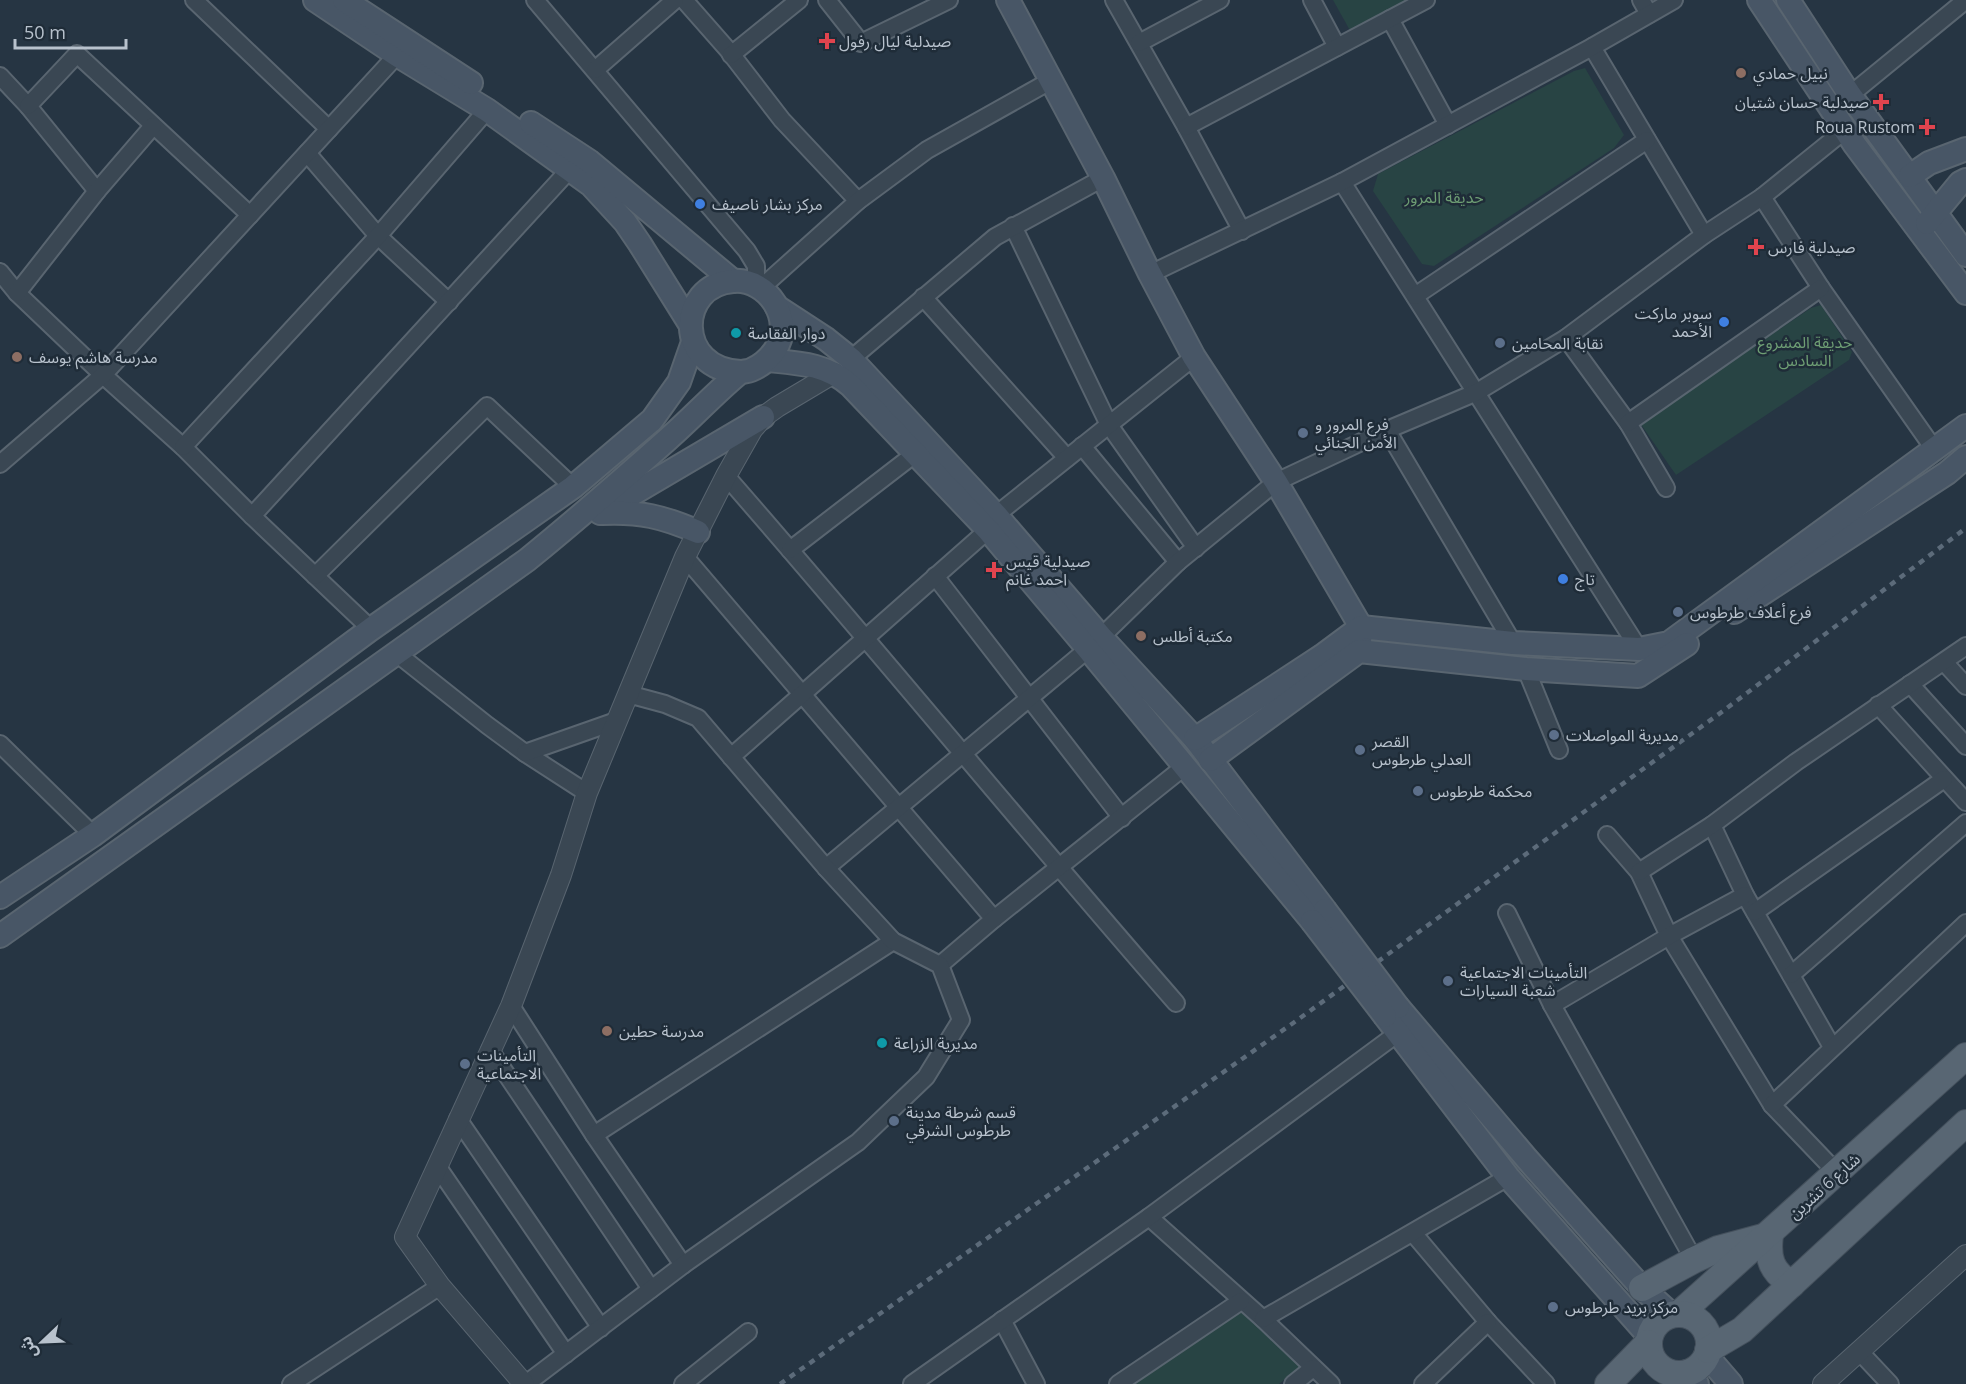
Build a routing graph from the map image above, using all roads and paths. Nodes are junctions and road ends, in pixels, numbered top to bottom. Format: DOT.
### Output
graph roads {
  1 [pos="194,0"];
  2 [pos="315,0"];
  3 [pos="344,0"];
  4 [pos="535,0"];
  5 [pos="675,0"];
  6 [pos="684,0"];
  7 [pos="799,0"];
  8 [pos="827,0"];
  9 [pos="949,0"];
  10 [pos="1008,0"];
  11 [pos="1114,0"];
  12 [pos="1220,0"];
  13 [pos="1312,0"];
  14 [pos="1426,0"];
  15 [pos="1674,0"];
  16 [pos="1758,0"];
  17 [pos="1966,0"];
  18 [pos="1796,4"];
  19 [pos="1645,7"];
  20 [pos="1390,19"];
  21 [pos="1139,43"];
  22 [pos="1337,47"];
  23 [pos="1592,47"];
  24 [pos="731,55"];
  25 [pos="397,56"];
  26 [pos="595,70"];
  27 [pos="0,76"];
  28 [pos="1050,81"];
  29 [pos="1850,95"];
  30 [pos="28,106"];
  31 [pos="487,110"];
  32 [pos="1448,125"];
  33 [pos="153,126"];
  34 [pos="1186,127"];
  35 [pos="329,129"];
  36 [pos="1845,130"];
  37 [pos="1647,140"];
  38 [pos="1966,149"];
  39 [pos="308,153"];
  40 [pos="571,168"];
  41 [pos="1910,176"];
  42 [pos="1103,178"];
  43 [pos="1966,180"];
  44 [pos="1342,182"];
  45 [pos="97,191"];
  46 [pos="1762,196"];
  47 [pos="858,201"];
  48 [pos="1936,213"];
  49 [pos="250,215"];
  50 [pos="1013,226"];
  51 [pos="1242,231"];
  52 [pos="1919,231"];
  53 [pos="1704,235"];
  54 [pos="378,236"];
  55 [pos="1966,255"];
  56 [pos="0,273"];
  57 [pos="1150,274"];
  58 [pos="733,281"];
  59 [pos="759,287"];
  60 [pos="1821,288"];
  61 [pos="17,293"];
  62 [pos="1966,293"];
  63 [pos="1415,296"];
  64 [pos="923,297"];
  65 [pos="449,302"];
  66 [pos="777,307"];
  67 [pos="692,333"];
  68 [pos="1566,338"];
  69 [pos="1194,357"];
  70 [pos="767,360"];
  71 [pos="842,366"];
  72 [pos="741,372"];
  73 [pos="103,375"];
  74 [pos="1477,392"];
  75 [pos="763,417"];
  76 [pos="1628,423"];
  77 [pos="1109,425"];
  78 [pos="1966,426"];
  79 [pos="1387,430"];
  80 [pos="1082,446"];
  81 [pos="183,447"];
  82 [pos="1934,449"];
  83 [pos="916,453"];
  84 [pos="1966,457"];
  85 [pos="1067,458"];
  86 [pos="0,464"];
  87 [pos="726,476"];
  88 [pos="1275,483"];
  89 [pos="573,487"];
  90 [pos="1666,488"];
  91 [pos="600,513"];
  92 [pos="252,516"];
  93 [pos="577,519"];
  94 [pos="992,523"];
  95 [pos="698,532"];
  96 [pos="506,534"];
  97 [pos="1196,548"];
  98 [pos="790,550"];
  99 [pos="685,557"];
  100 [pos="527,560"];
  101 [pos="1178,562"];
  102 [pos="315,576"];
  103 [pos="935,576"];
  104 [pos="1361,627"];
  105 [pos="371,629"];
  106 [pos="865,639"];
  107 [pos="1095,643"];
  108 [pos="1513,643"];
  109 [pos="1966,646"];
  110 [pos="1639,649"];
  111 [pos="1359,651"];
  112 [pos="395,652"];
  113 [pos="1944,662"];
  114 [pos="1527,669"];
  115 [pos="1638,676"];
  116 [pos="1910,684"];
  117 [pos="1966,686"];
  118 [pos="628,694"];
  119 [pos="802,694"];
  120 [pos="1029,697"];
  121 [pos="1878,705"];
  122 [pos="616,721"];
  123 [pos="1195,740"];
  124 [pos="0,744"];
  125 [pos="1966,746"];
  126 [pos="1559,750"];
  127 [pos="525,753"];
  128 [pos="962,754"];
  129 [pos="731,758"];
  130 [pos="1210,760"];
  131 [pos="1184,767"];
  132 [pos="1944,779"];
  133 [pos="587,792"];
  134 [pos="1966,801"];
  135 [pos="899,807"];
  136 [pos="1122,818"];
  137 [pos="1966,823"];
  138 [pos="1712,825"];
  139 [pos="93,835"];
  140 [pos="1607,835"];
  141 [pos="826,868"];
  142 [pos="1058,868"];
  143 [pos="1639,872"];
  144 [pos="1744,896"];
  145 [pos="0,897"];
  146 [pos="1755,912"];
  147 [pos="1507,913"];
  148 [pos="1318,915"];
  149 [pos="994,919"];
  150 [pos="1966,923"];
  151 [pos="0,936"];
  152 [pos="1669,936"];
  153 [pos="893,941"];
  154 [pos="940,965"];
  155 [pos="1791,975"];
  156 [pos="1176,1003"];
  157 [pos="1552,1005"];
  158 [pos="511,1006"];
  159 [pos="1394,1019"];
  160 [pos="1832,1047"];
  161 [pos="490,1050"];
  162 [pos="1966,1056"];
  163 [pos="1772,1105"];
  164 [pos="458,1119"];
  165 [pos="1966,1123"];
  166 [pos="594,1135"];
  167 [pos="437,1166"];
  168 [pos="1838,1173"];
  169 [pos="1508,1177"];
  170 [pos="1149,1217"];
  171 [pos="1413,1233"];
  172 [pos="1770,1235"];
  173 [pos="1966,1255"];
  174 [pos="1694,1260"];
  175 [pos="683,1265"];
  176 [pos="1792,1284"];
  177 [pos="440,1287"];
  178 [pos="1642,1288"];
  179 [pos="651,1289"];
  180 [pos="1241,1301"];
  181 [pos="1676,1314"];
  182 [pos="1263,1319"];
  183 [pos="1002,1320"];
  184 [pos="1488,1322"];
  185 [pos="601,1328"];
  186 [pos="748,1332"];
  187 [pos="1649,1340"];
  188 [pos="1859,1351"];
  189 [pos="1707,1352"];
  190 [pos="566,1354"];
  191 [pos="1313,1368"];
  192 [pos="1681,1378"];
  193 [pos="929,1379"];
  194 [pos="291,1384"];
  195 [pos="525,1384"];
  196 [pos="683,1384"];
  197 [pos="912,1384"];
  198 [pos="1036,1384"];
  199 [pos="1118,1384"];
  200 [pos="1293,1384"];
  201 [pos="1331,1384"];
  202 [pos="1423,1384"];
  203 [pos="1546,1384"];
  204 [pos="1608,1384"];
  205 [pos="1731,1384"];
  206 [pos="1823,1384"];
  207 [pos="1890,1384"];
  1 -- 35 [label="street"];
  2 -- 25 [label="main road"];
  3 -- 58 [label="main road"];
  4 -- 26 [label="street"];
  5 -- 26 [label="street"];
  6 -- 24 [label="street"];
  7 -- 24 [label="street"];
  8 -- 9 [label="street"];
  10 -- 28 [label="main road"];
  11 -- 21 [label="street"];
  12 -- 21 [label="street"];
  13 -- 22 [label="street"];
  14 -- 20 [label="street"];
  15 -- 19 [label="street"];
  16 -- 36 [label="main road"];
  17 -- 29 [label="street"];
  18 -- 29 [label="main road"];
  19 -- 23 [label="street"];
  20 -- 22 [label="street"];
  20 -- 32 [label="street"];
  21 -- 34 [label="street"];
  22 -- 34 [label="street"];
  23 -- 32 [label="street"];
  23 -- 37 [label="street"];
  24 -- 47 [label="street"];
  25 -- 31 [label="main road"];
  25 -- 35 [label="street"];
  26 -- 59 [label="street"];
  27 -- 30 [label="street"];
  28 -- 42 [label="main road"];
  28 -- 47 [label="street"];
  29 -- 41 [label="main road"];
  30 -- 33 [label="street"];
  30 -- 45 [label="street"];
  31 -- 40 [label="main road"];
  31 -- 54 [label="street"];
  32 -- 44 [label="street"];
  33 -- 45 [label="street"];
  33 -- 49 [label="street"];
  34 -- 51 [label="street"];
  35 -- 39 [label="street"];
  36 -- 46 [label="street"];
  36 -- 52 [label="main road"];
  37 -- 53 [label="street"];
  37 -- 63 [label="street"];
  38 -- 41 [label="main road"];
  39 -- 49 [label="street"];
  39 -- 54 [label="street"];
  40 -- 65 [label="street"];
  40 -- 67 [label="main road"];
  41 -- 48 [label="main road"];
  42 -- 50 [label="street"];
  42 -- 57 [label="main road"];
  43 -- 48 [label="main road"];
  44 -- 51 [label="street"];
  44 -- 63 [label="street"];
  45 -- 61 [label="street"];
  46 -- 53 [label="street"];
  46 -- 60 [label="street"];
  47 -- 59 [label="street"];
  48 -- 52 [label="main road"];
  48 -- 55 [label="main road"];
  49 -- 73 [label="street"];
  50 -- 64 [label="street"];
  50 -- 77 [label="street"];
  51 -- 57 [label="street"];
  52 -- 62 [label="main road"];
  53 -- 68 [label="street"];
  54 -- 65 [label="street"];
  54 -- 81 [label="street"];
  56 -- 61 [label="street"];
  57 -- 69 [label="main road"];
  58 -- 59 [label="main road"];
  58 -- 67 [label="main road"];
  59 -- 66 [label="main road"];
  60 -- 76 [label="street"];
  60 -- 82 [label="street"];
  61 -- 73 [label="street"];
  63 -- 74 [label="street"];
  64 -- 71 [label="street"];
  64 -- 85 [label="street"];
  65 -- 92 [label="street"];
  66 -- 70 [label="main road"];
  66 -- 71 [label="main road"];
  67 -- 72 [label="main road"];
  67 -- 89 [label="main road"];
  68 -- 74 [label="street"];
  68 -- 76 [label="street"];
  69 -- 77 [label="street"];
  69 -- 88 [label="main road"];
  70 -- 71 [label="main road"];
  70 -- 72 [label="main road"];
  71 -- 75 [label="street"];
  71 -- 83 [label="main road"];
  71 -- 94 [label="main road"];
  72 -- 93 [label="main road"];
  73 -- 81 [label="street"];
  73 -- 86 [label="street"];
  74 -- 79 [label="street"];
  74 -- 110 [label="street"];
  75 -- 87 [label="street"];
  75 -- 91 [label="main road"];
  76 -- 90 [label="street"];
  77 -- 80 [label="street"];
  77 -- 97 [label="street"];
  78 -- 82 [label="main road"];
  79 -- 88 [label="street"];
  79 -- 108 [label="street"];
  80 -- 85 [label="street"];
  80 -- 101 [label="street"];
  81 -- 92 [label="street"];
  82 -- 110 [label="main road"];
  83 -- 94 [label="main road"];
  83 -- 98 [label="street"];
  84 -- 115 [label="main road"];
  85 -- 94 [label="street"];
  87 -- 95 [label="street"];
  87 -- 98 [label="street"];
  88 -- 97 [label="street"];
  88 -- 104 [label="main road"];
  89 -- 96 [label="main road"];
  89 -- 102 [label="street"];
  91 -- 93 [label="main road"];
  91 -- 95 [label="main road"];
  92 -- 102 [label="street"];
  93 -- 100 [label="main road"];
  94 -- 103 [label="street"];
  94 -- 107 [label="main road"];
  95 -- 99 [label="street"];
  96 -- 100 [label="main road"];
  96 -- 105 [label="main road"];
  97 -- 101 [label="street"];
  98 -- 106 [label="street"];
  99 -- 118 [label="street"];
  99 -- 119 [label="street"];
  100 -- 112 [label="main road"];
  101 -- 107 [label="street"];
  102 -- 105 [label="street"];
  103 -- 106 [label="street"];
  103 -- 120 [label="street"];
  104 -- 108 [label="main road"];
  104 -- 111 [label="main road"];
  104 -- 123 [label="main road"];
  105 -- 139 [label="main road"];
  106 -- 119 [label="street"];
  106 -- 128 [label="street"];
  107 -- 120 [label="street"];
  107 -- 123 [label="main road"];
  107 -- 131 [label="main road"];
  108 -- 110 [label="main road"];
  109 -- 113 [label="street"];
  110 -- 115 [label="main road"];
  111 -- 114 [label="main road"];
  111 -- 130 [label="main road"];
  112 -- 127 [label="street"];
  112 -- 151 [label="main road"];
  113 -- 116 [label="street"];
  113 -- 117 [label="street"];
  114 -- 115 [label="main road"];
  114 -- 126 [label="street"];
  116 -- 121 [label="street"];
  116 -- 125 [label="street"];
  118 -- 122 [label="street"];
  118 -- 129 [label="street"];
  119 -- 129 [label="street"];
  119 -- 135 [label="street"];
  120 -- 128 [label="street"];
  120 -- 136 [label="street"];
  121 -- 132 [label="street"];
  121 -- 138 [label="street"];
  122 -- 127 [label="street"];
  122 -- 133 [label="street"];
  123 -- 130 [label="main road"];
  124 -- 139 [label="street"];
  127 -- 133 [label="street"];
  128 -- 135 [label="street"];
  128 -- 142 [label="street"];
  129 -- 141 [label="street"];
  130 -- 148 [label="main road"];
  131 -- 136 [label="street"];
  131 -- 148 [label="main road"];
  132 -- 134 [label="street"];
  132 -- 146 [label="street"];
  133 -- 158 [label="street"];
  135 -- 141 [label="street"];
  135 -- 149 [label="street"];
  136 -- 142 [label="street"];
  137 -- 155 [label="street"];
  138 -- 143 [label="street"];
  138 -- 144 [label="street"];
  139 -- 145 [label="main road"];
  140 -- 143 [label="street"];
  141 -- 153 [label="street"];
  142 -- 149 [label="street"];
  142 -- 156 [label="street"];
  143 -- 152 [label="street"];
  144 -- 146 [label="street"];
  144 -- 152 [label="street"];
  146 -- 155 [label="street"];
  147 -- 157 [label="street"];
  148 -- 159 [label="main road, bridge"];
  149 -- 154 [label="street"];
  150 -- 160 [label="street"];
  152 -- 157 [label="street"];
  152 -- 163 [label="street"];
  153 -- 154 [label="street"];
  153 -- 166 [label="street"];
  154 -- 175 [label="street"];
  155 -- 160 [label="street"];
  157 -- 174 [label="street"];
  158 -- 161 [label="street"];
  158 -- 166 [label="street"];
  159 -- 169 [label="main road"];
  159 -- 170 [label="street"];
  159 -- 178 [label="main road"];
  160 -- 163 [label="street"];
  161 -- 164 [label="street"];
  161 -- 179 [label="street"];
  162 -- 168 [label="main road, شارع 6 تشرين"];
  163 -- 168 [label="street"];
  164 -- 167 [label="street"];
  164 -- 185 [label="street"];
  165 -- 176 [label="main road"];
  166 -- 175 [label="street"];
  167 -- 177 [label="street"];
  167 -- 190 [label="street"];
  168 -- 172 [label="main road, شارع 6 تشرين"];
  169 -- 171 [label="street"];
  169 -- 187 [label="main road"];
  170 -- 180 [label="street"];
  170 -- 183 [label="street"];
  171 -- 182 [label="street"];
  171 -- 184 [label="street"];
  172 -- 174 [label="main road"];
  172 -- 176 [label="main road"];
  172 -- 181 [label="main road, شارع 6 تشرين"];
  173 -- 188 [label="street"];
  174 -- 178 [label="main road"];
  175 -- 179 [label="street"];
  176 -- 189 [label="main road"];
  177 -- 194 [label="street"];
  177 -- 195 [label="street"];
  178 -- 181 [label="main road"];
  179 -- 185 [label="street"];
  180 -- 182 [label="street"];
  180 -- 199 [label="street"];
  181 -- 187 [label="main road"];
  181 -- 189 [label="main road"];
  182 -- 191 [label="street"];
  183 -- 193 [label="street"];
  183 -- 198 [label="street"];
  184 -- 202 [label="street"];
  184 -- 203 [label="street"];
  185 -- 190 [label="street"];
  186 -- 196 [label="street"];
  187 -- 192 [label="main road"];
  187 -- 204 [label="main road"];
  188 -- 206 [label="street"];
  188 -- 207 [label="street"];
  189 -- 192 [label="main road"];
  189 -- 205 [label="main road"];
  190 -- 195 [label="street"];
  191 -- 200 [label="street"];
  191 -- 201 [label="street"];
  193 -- 197 [label="street"];
}
